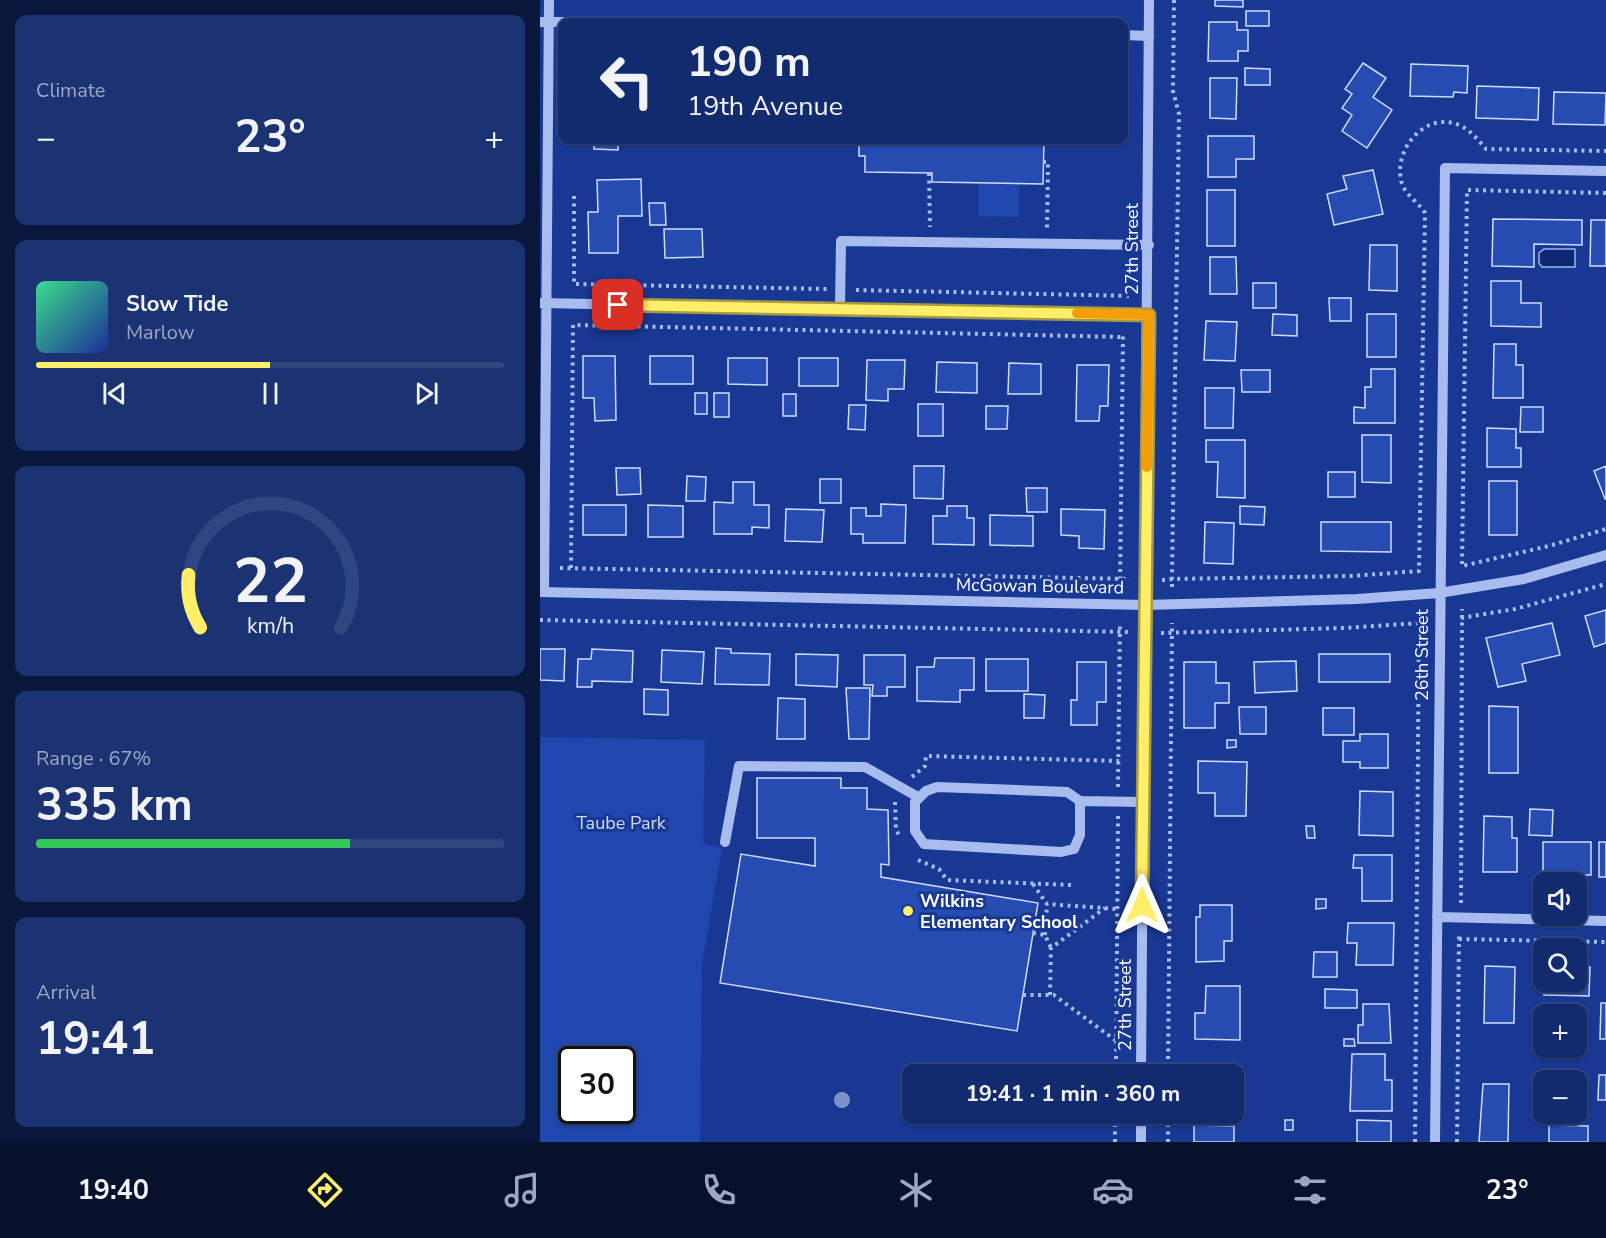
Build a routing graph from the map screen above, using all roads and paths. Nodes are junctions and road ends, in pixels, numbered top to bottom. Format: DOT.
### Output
graph roads {
  1 [pos="549,0"];
  2 [pos="1149,0"];
  3 [pos="1174,0"];
  4 [pos="544,22"];
  5 [pos="1128,35"];
  6 [pos="1149,36"];
  7 [pos="1606,151"];
  8 [pos="1043,162"];
  9 [pos="1606,171"];
  10 [pos="929,173"];
  11 [pos="1606,194"];
  12 [pos="931,242"];
  13 [pos="1047,244"];
  14 [pos="1149,245"];
  15 [pos="544,303"];
  16 [pos="840,308"];
  17 [pos="1149,315"];
  18 [pos="1123,328"];
  19 [pos="1123,337"];
  20 [pos="1606,529"];
  21 [pos="1606,555"];
  22 [pos="1455,566"];
  23 [pos="1462,566"];
  24 [pos="560,568"];
  25 [pos="571,568"];
  26 [pos="1429,570"];
  27 [pos="1419,572"];
  28 [pos="1462,574"];
  29 [pos="1120,579"];
  30 [pos="1131,579"];
  31 [pos="1172,579"];
  32 [pos="1162,580"];
  33 [pos="1420,580"];
  34 [pos="1606,584"];
  35 [pos="1120,587"];
  36 [pos="1172,588"];
  37 [pos="542,592"];
  38 [pos="1439,593"];
  39 [pos="1145,605"];
  40 [pos="1462,609"];
  41 [pos="1419,614"];
  42 [pos="1462,618"];
  43 [pos="1456,619"];
  44 [pos="540,620"];
  45 [pos="1120,623"];
  46 [pos="1172,623"];
  47 [pos="1427,623"];
  48 [pos="1419,624"];
  49 [pos="1120,632"];
  50 [pos="1131,632"];
  51 [pos="1172,632"];
  52 [pos="1161,633"];
  53 [pos="1119,761"];
  54 [pos="896,784"];
  55 [pos="918,797"];
  56 [pos="1080,801"];
  57 [pos="1118,802"];
  58 [pos="1143,802"];
  59 [pos="900,838"];
  60 [pos="725,842"];
  61 [pos="913,854"];
  62 [pos="1033,885"];
  63 [pos="1071,885"];
  64 [pos="1461,903"];
  65 [pos="1047,904"];
  66 [pos="1105,908"];
  67 [pos="1117,909"];
  68 [pos="1437,917"];
  69 [pos="1606,921"];
  70 [pos="1033,933"];
  71 [pos="1459,933"];
  72 [pos="1045,935"];
  73 [pos="1459,939"];
  74 [pos="1606,942"];
  75 [pos="1051,948"];
  76 [pos="1023,995"];
  77 [pos="1050,995"];
  78 [pos="1116,1040"];
  79 [pos="1116,1064"];
  80 [pos="1141,1064"];
  81 [pos="1168,1064"];
  82 [pos="1115,1124"];
  83 [pos="1141,1124"];
  84 [pos="1168,1124"];
  85 [pos="1115,1142"];
  86 [pos="1141,1142"];
  87 [pos="1168,1142"];
  88 [pos="1414,1142"];
  89 [pos="1436,1142"];
  90 [pos="1457,1142"];
  1 -- 4 [label="street"];
  2 -- 6 [label="street, 27th Street"];
  3 -- 31 [label="path"];
  4 -- 15 [label="street"];
  5 -- 6 [label="street"];
  6 -- 14 [label="street, 27th Street"];
  7 -- 27 [label="path"];
  8 -- 13 [label="path"];
  9 -- 38 [label="street, 26th Street"];
  10 -- 12 [label="path"];
  11 -- 23 [label="path"];
  12 -- 13 [label="street"];
  12 -- 16 [label="street"];
  13 -- 14 [label="street"];
  14 -- 17 [label="street, 27th Street"];
  15 -- 16 [label="street"];
  15 -- 37 [label="street"];
  16 -- 17 [label="street"];
  17 -- 39 [label="street, 27th Street"];
  18 -- 19 [label="path"];
  19 -- 25 [label="path"];
  19 -- 29 [label="path"];
  20 -- 23 [label="path"];
  21 -- 38 [label="street, McGowan Boulevard"];
  22 -- 23 [label="path"];
  23 -- 28 [label="path"];
  24 -- 25 [label="path"];
  25 -- 29 [label="path"];
  26 -- 27 [label="path"];
  27 -- 31 [label="path"];
  27 -- 33 [label="path"];
  29 -- 30 [label="path"];
  29 -- 35 [label="path"];
  31 -- 32 [label="path"];
  31 -- 36 [label="path"];
  34 -- 42 [label="path"];
  37 -- 39 [label="street, McGowan Boulevard"];
  38 -- 39 [label="street, McGowan Boulevard"];
  38 -- 68 [label="street, 26th Street"];
  39 -- 58 [label="street, 27th Street"];
  40 -- 42 [label="path"];
  41 -- 48 [label="path"];
  42 -- 43 [label="path"];
  42 -- 64 [label="path"];
  44 -- 49 [label="path"];
  45 -- 49 [label="path"];
  46 -- 51 [label="path"];
  47 -- 48 [label="path"];
  48 -- 51 [label="path"];
  48 -- 88 [label="path"];
  49 -- 50 [label="path"];
  49 -- 53 [label="path"];
  51 -- 52 [label="path"];
  51 -- 81 [label="path"];
  53 -- 54 [label="path"];
  53 -- 57 [label="path"];
  54 -- 55 [label="street"];
  54 -- 59 [label="path"];
  54 -- 60 [label="street"];
  55 -- 56 [label="street"];
  55 -- 56 [label="street"];
  56 -- 57 [label="street"];
  57 -- 58 [label="street"];
  57 -- 67 [label="path"];
  58 -- 80 [label="street, 27th Street"];
  61 -- 62 [label="path"];
  62 -- 63 [label="path"];
  62 -- 65 [label="path"];
  65 -- 66 [label="path"];
  65 -- 72 [label="path"];
  66 -- 67 [label="path"];
  66 -- 75 [label="path"];
  67 -- 78 [label="path"];
  68 -- 69 [label="street"];
  68 -- 89 [label="street, 26th Street"];
  70 -- 72 [label="path"];
  71 -- 73 [label="path"];
  72 -- 75 [label="path"];
  73 -- 74 [label="path"];
  73 -- 90 [label="path"];
  75 -- 77 [label="path"];
  76 -- 77 [label="path"];
  77 -- 78 [label="path"];
  78 -- 79 [label="path"];
  82 -- 85 [label="path"];
  83 -- 86 [label="street"];
  84 -- 87 [label="path"];
}
